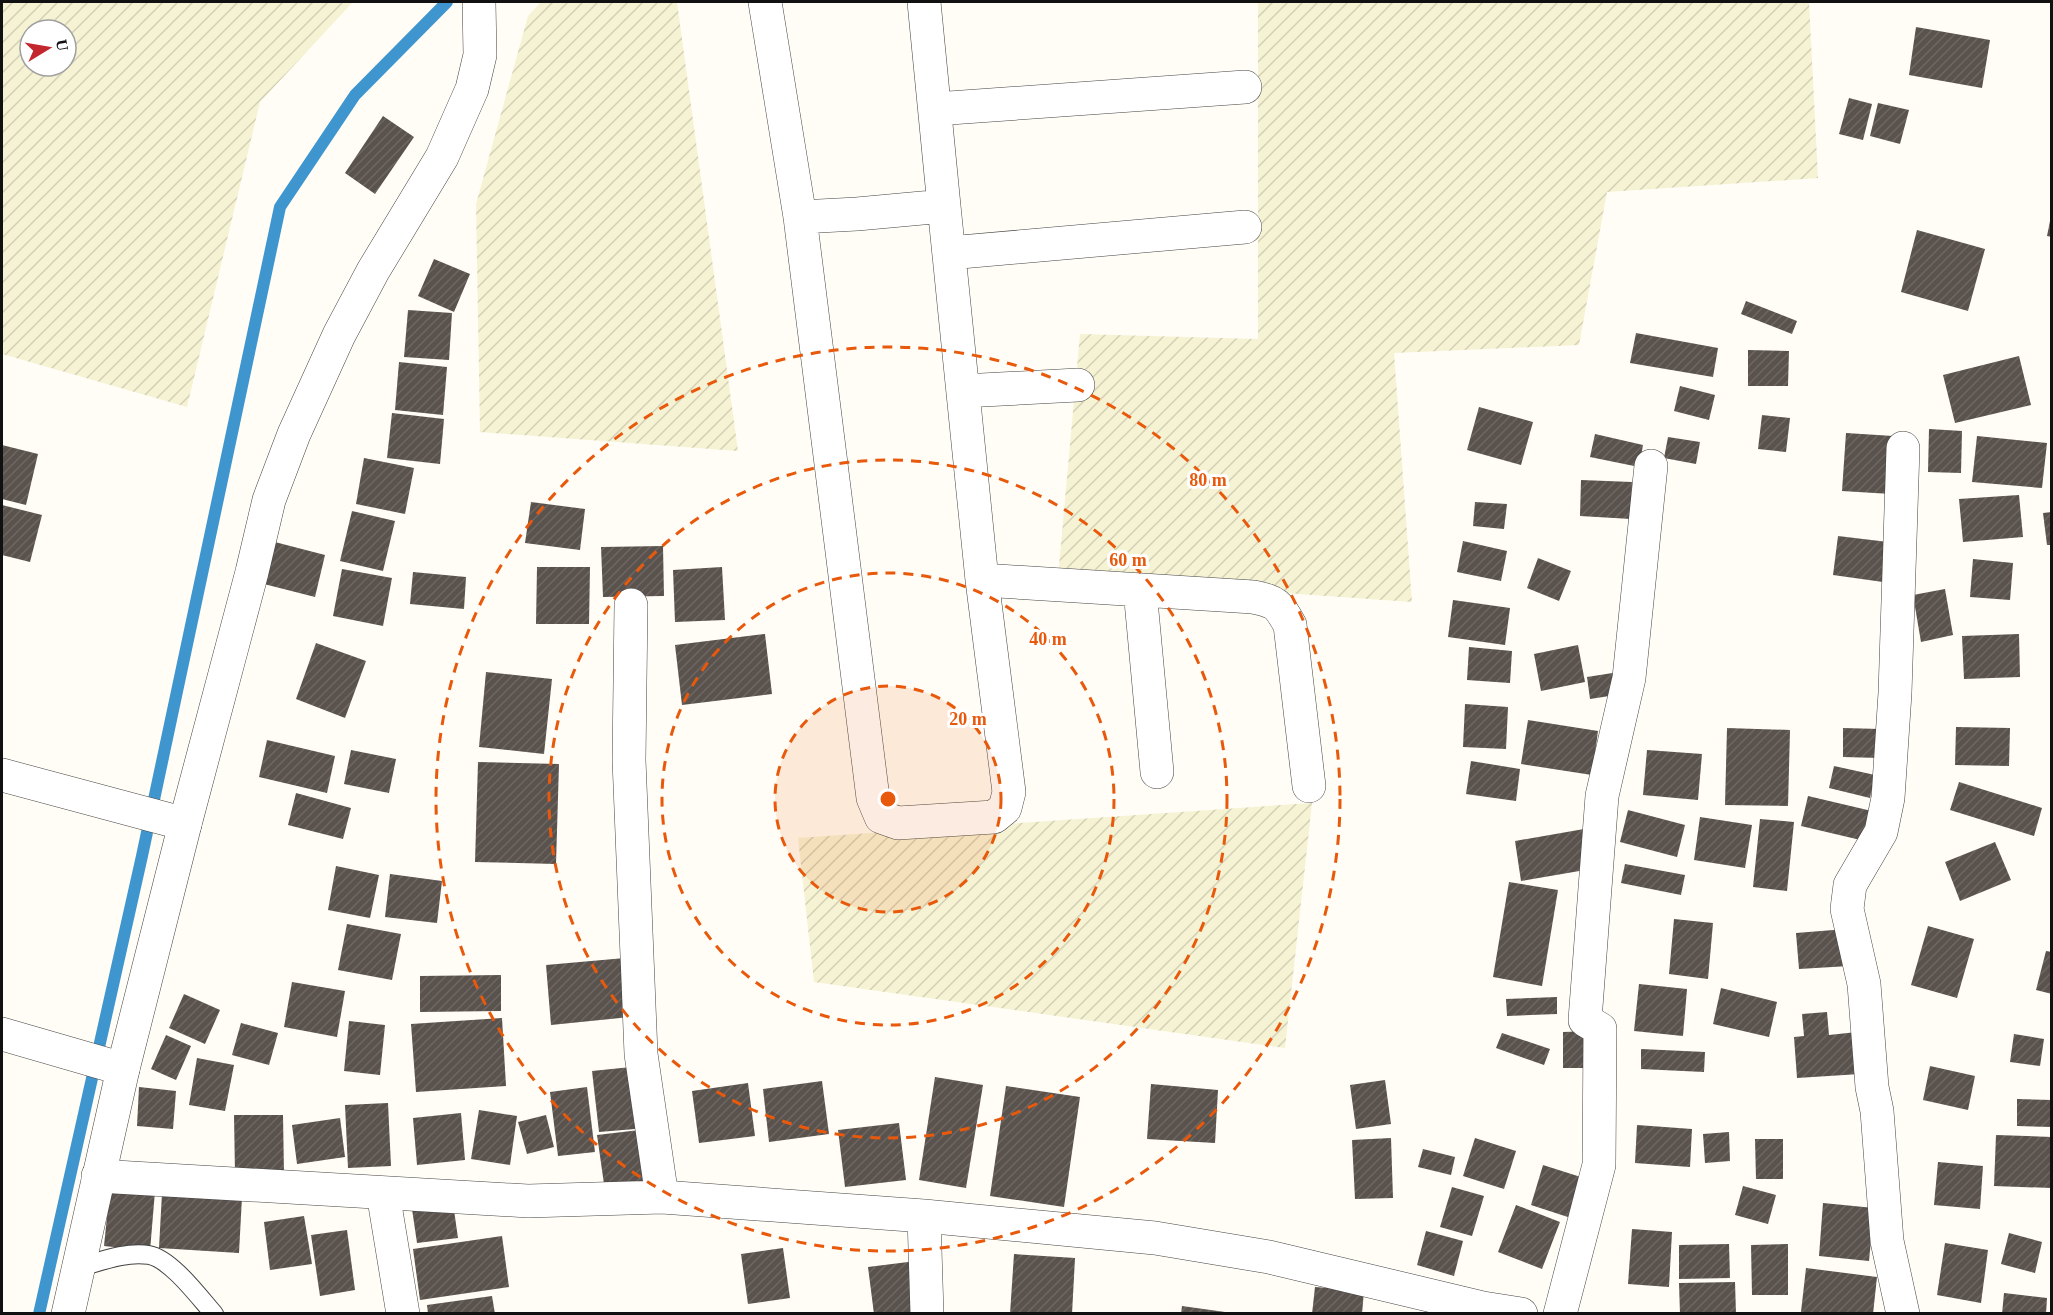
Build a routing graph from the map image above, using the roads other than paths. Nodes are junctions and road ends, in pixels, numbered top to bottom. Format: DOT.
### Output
graph roads {
  1 [pos="765,2"];
  2 [pos="924,2"];
  3 [pos="482,5"];
  4 [pos="1245,87"];
  5 [pos="935,109"];
  6 [pos="944,206"];
  7 [pos="800,217"];
  8 [pos="1245,227"];
  9 [pos="949,253"];
  10 [pos="1078,385"];
  11 [pos="963,391"];
  12 [pos="1904,448"];
  13 [pos="1651,466"];
  14 [pos="982,580"];
  15 [pos="1140,590"];
  16 [pos="631,605"];
  17 [pos="1156,772"];
  18 [pos="2,775"];
  19 [pos="1309,786"];
  20 [pos="175,821"];
  21 [pos="2,1034"];
  22 [pos="113,1067"];
  23 [pos="98,1176"];
  24 [pos="383,1193"];
  25 [pos="662,1197"];
  26 [pos="924,1216"];
  27 [pos="77,1268"];
  28 [pos="68,1314"];
  29 [pos="214,1314"];
  30 [pos="403,1314"];
  31 [pos="927,1314"];
  32 [pos="1521,1314"];
  33 [pos="1560,1314"];
  34 [pos="1903,1314"];
  1 -- 7 [label="street"];
  2 -- 5 [label="street"];
  3 -- 20 [label="street"];
  4 -- 5 [label="street"];
  5 -- 6 [label="street"];
  6 -- 7 [label="street"];
  6 -- 9 [label="street"];
  7 -- 14 [label="street"];
  8 -- 9 [label="street"];
  9 -- 11 [label="street"];
  10 -- 11 [label="street"];
  11 -- 14 [label="street"];
  12 -- 34 [label="street"];
  13 -- 33 [label="street"];
  14 -- 15 [label="street"];
  15 -- 17 [label="street"];
  15 -- 19 [label="street"];
  16 -- 25 [label="street"];
  18 -- 20 [label="street"];
  20 -- 22 [label="street"];
  21 -- 22 [label="street"];
  22 -- 23 [label="street"];
  23 -- 24 [label="street"];
  23 -- 27 [label="street"];
  24 -- 25 [label="street"];
  24 -- 30 [label="street"];
  25 -- 26 [label="street"];
  26 -- 31 [label="street"];
  26 -- 32 [label="street"];
  27 -- 28 [label="street"];
  27 -- 29 [label="lane"];
}
